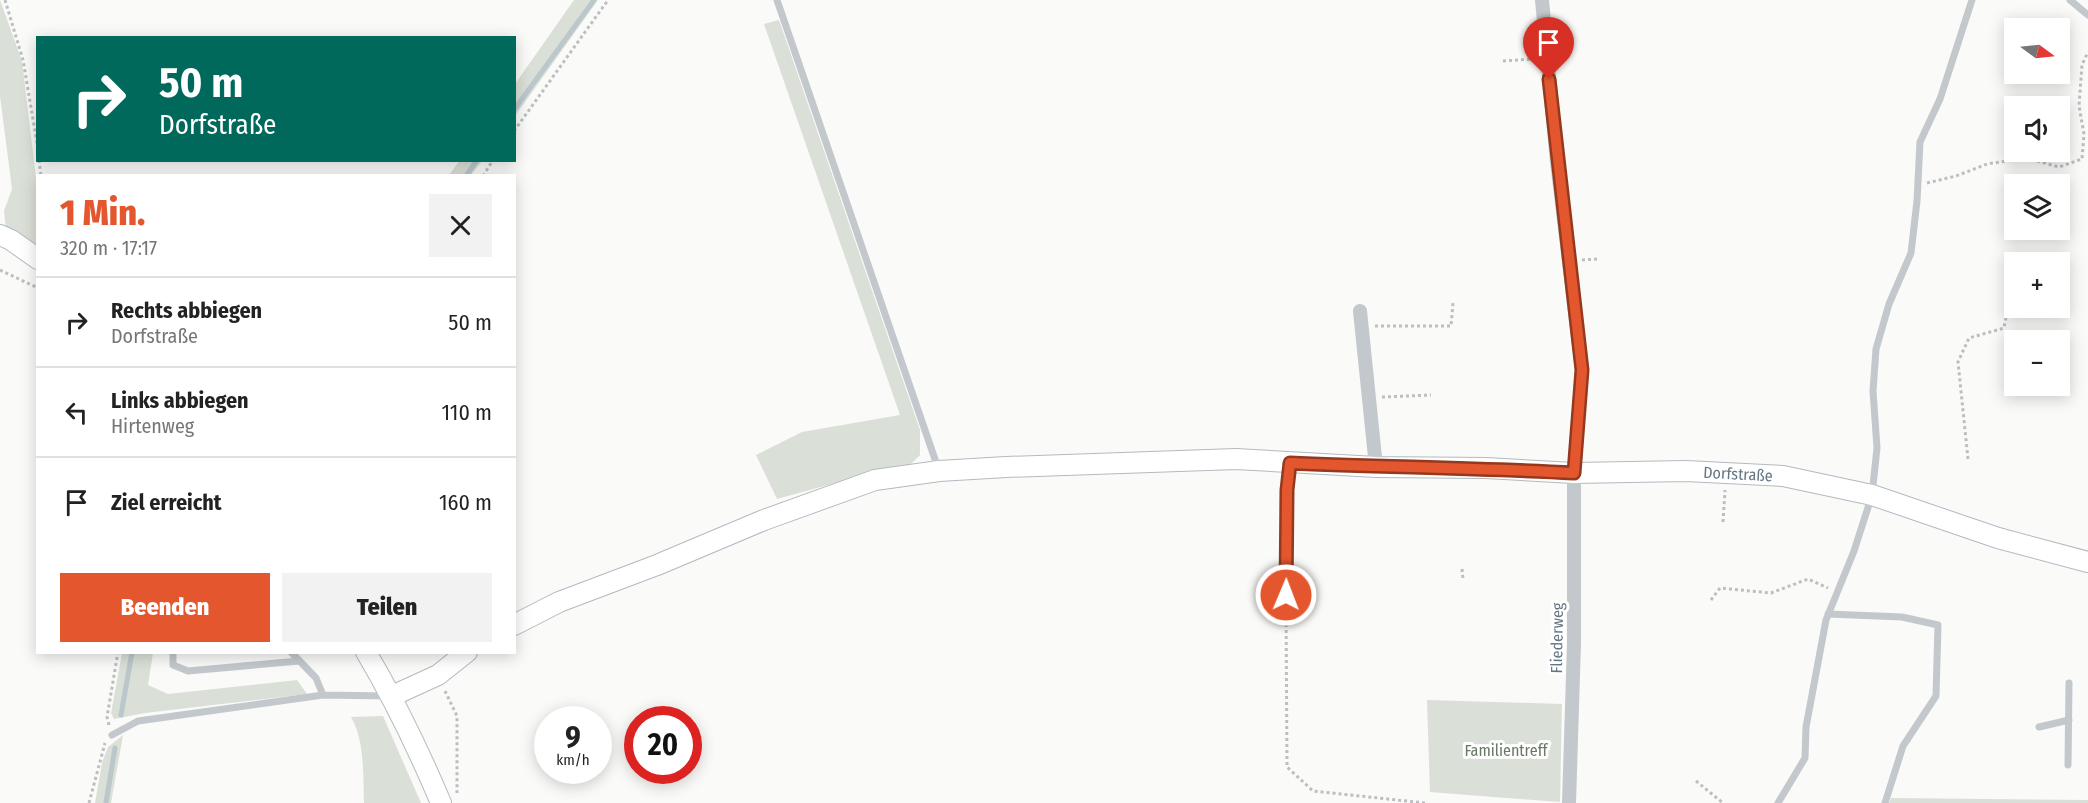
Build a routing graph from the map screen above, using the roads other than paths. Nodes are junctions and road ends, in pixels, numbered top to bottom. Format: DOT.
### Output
graph roads {
  1 [pos="777,0"];
  2 [pos="1542,0"];
  3 [pos="1972,0"];
  4 [pos="2070,0"];
  5 [pos="2088,15"];
  6 [pos="0,235"];
  7 [pos="36,258"];
  8 [pos="1360,311"];
  9 [pos="1290,463"];
  10 [pos="1376,467"];
  11 [pos="939,471"];
  12 [pos="1574,473"];
  13 [pos="1872,495"];
  14 [pos="2088,562"];
  15 [pos="1286,595"];
  16 [pos="1828,614"];
  17 [pos="516,624"];
  18 [pos="173,654"];
  19 [pos="293,654"];
  20 [pos="367,654"];
  21 [pos="464,654"];
  22 [pos="299,661"];
  23 [pos="2069,683"];
  24 [pos="323,695"];
  25 [pos="392,696"];
  26 [pos="2069,720"];
  27 [pos="2039,727"];
  28 [pos="112,735"];
  29 [pos="2068,765"];
  30 [pos="449,798"];
  31 [pos="1569,803"];
  32 [pos="1778,803"];
  33 [pos="1885,803"];
  1 -- 11 [label="lane"];
  2 -- 12 [label="street, Fliederweg"];
  3 -- 13 [label="lane"];
  4 -- 5 [label="lane"];
  6 -- 7 [label="street"];
  8 -- 10 [label="street"];
  9 -- 10 [label="street, Dorfstraße"];
  9 -- 11 [label="street, Dorfstraße"];
  9 -- 15 [label="lane"];
  10 -- 12 [label="street, Dorfstraße"];
  11 -- 17 [label="street, Dorfstraße"];
  12 -- 13 [label="street, Dorfstraße"];
  12 -- 31 [label="street, Fliederweg"];
  13 -- 14 [label="street, Dorfstraße"];
  13 -- 16 [label="lane"];
  16 -- 32 [label="lane"];
  16 -- 33 [label="lane"];
  18 -- 22 [label="lane"];
  19 -- 22 [label="lane"];
  20 -- 25 [label="street"];
  21 -- 25 [label="street"];
  22 -- 24 [label="lane"];
  23 -- 26 [label="lane"];
  24 -- 25 [label="lane"];
  24 -- 28 [label="lane"];
  25 -- 30 [label="street"];
  26 -- 27 [label="lane"];
  26 -- 29 [label="lane"];
}
